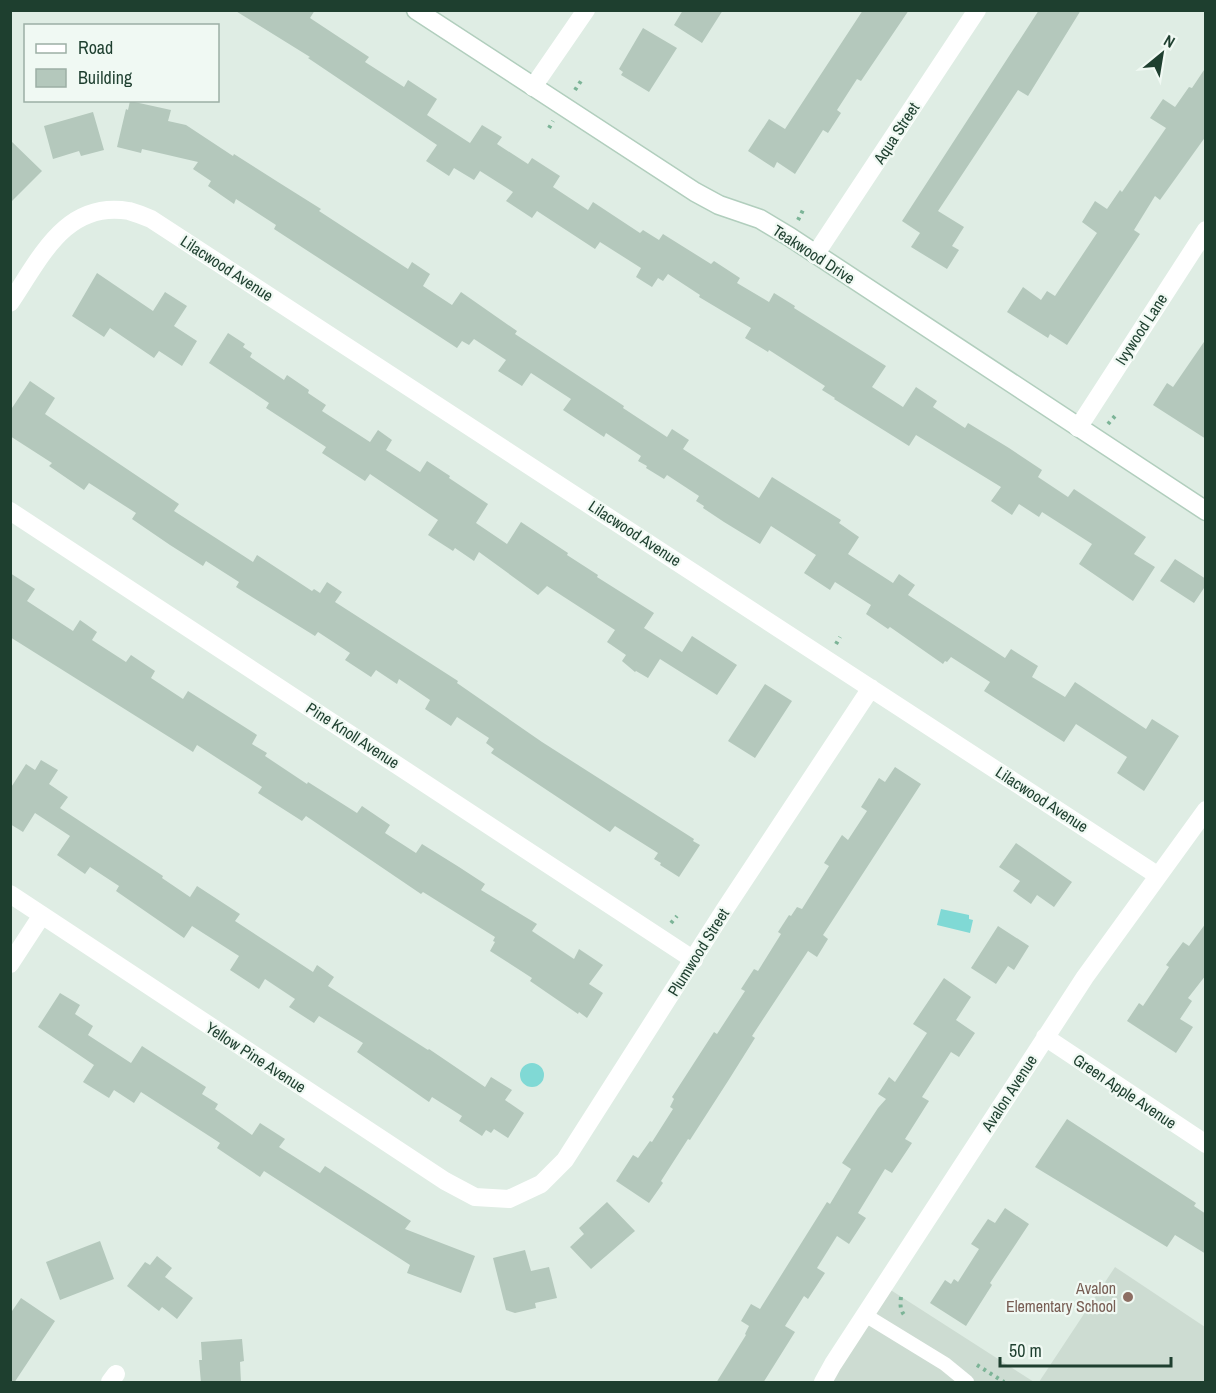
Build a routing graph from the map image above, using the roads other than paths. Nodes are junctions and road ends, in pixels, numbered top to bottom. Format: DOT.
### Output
graph roads {
  1 [pos="416,10"];
  2 [pos="586,10"];
  3 [pos="977,10"];
  4 [pos="533,87"];
  5 [pos="1206,230"];
  6 [pos="815,255"];
  7 [pos="10,303"];
  8 [pos="1078,428"];
  9 [pos="10,511"];
  10 [pos="1206,511"];
  11 [pos="871,688"];
  12 [pos="1206,810"];
  13 [pos="1157,875"];
  14 [pos="10,894"];
  15 [pos="42,915"];
  16 [pos="694,960"];
  17 [pos="10,964"];
  18 [pos="1045,1037"];
  19 [pos="1206,1144"];
  20 [pos="509,1199"];
  21 [pos="865,1315"];
  22 [pos="823,1383"];
  23 [pos="967,1383"];
  1 -- 4 [label="street, Teakwood Drive"];
  2 -- 4 [label="street"];
  3 -- 6 [label="street, Aqua Street"];
  4 -- 6 [label="street, Teakwood Drive"];
  5 -- 8 [label="street, Ivywood Lane"];
  6 -- 8 [label="street, Teakwood Drive"];
  7 -- 11 [label="street, Lilacwood Avenue"];
  8 -- 10 [label="street, Teakwood Drive"];
  9 -- 16 [label="street, Pine Knoll Avenue"];
  11 -- 13 [label="street, Lilacwood Avenue"];
  11 -- 16 [label="street, Plumwood Street"];
  12 -- 13 [label="street, Avalon Avenue"];
  13 -- 18 [label="street, Avalon Avenue"];
  14 -- 15 [label="street, Yellow Pine Avenue"];
  15 -- 17 [label="street"];
  15 -- 20 [label="street, Yellow Pine Avenue"];
  16 -- 20 [label="street, Plumwood Street"];
  18 -- 19 [label="street, Green Apple Avenue"];
  18 -- 21 [label="street, Avalon Avenue"];
  21 -- 22 [label="street, Avalon Avenue"];
  21 -- 23 [label="lane"];
}
